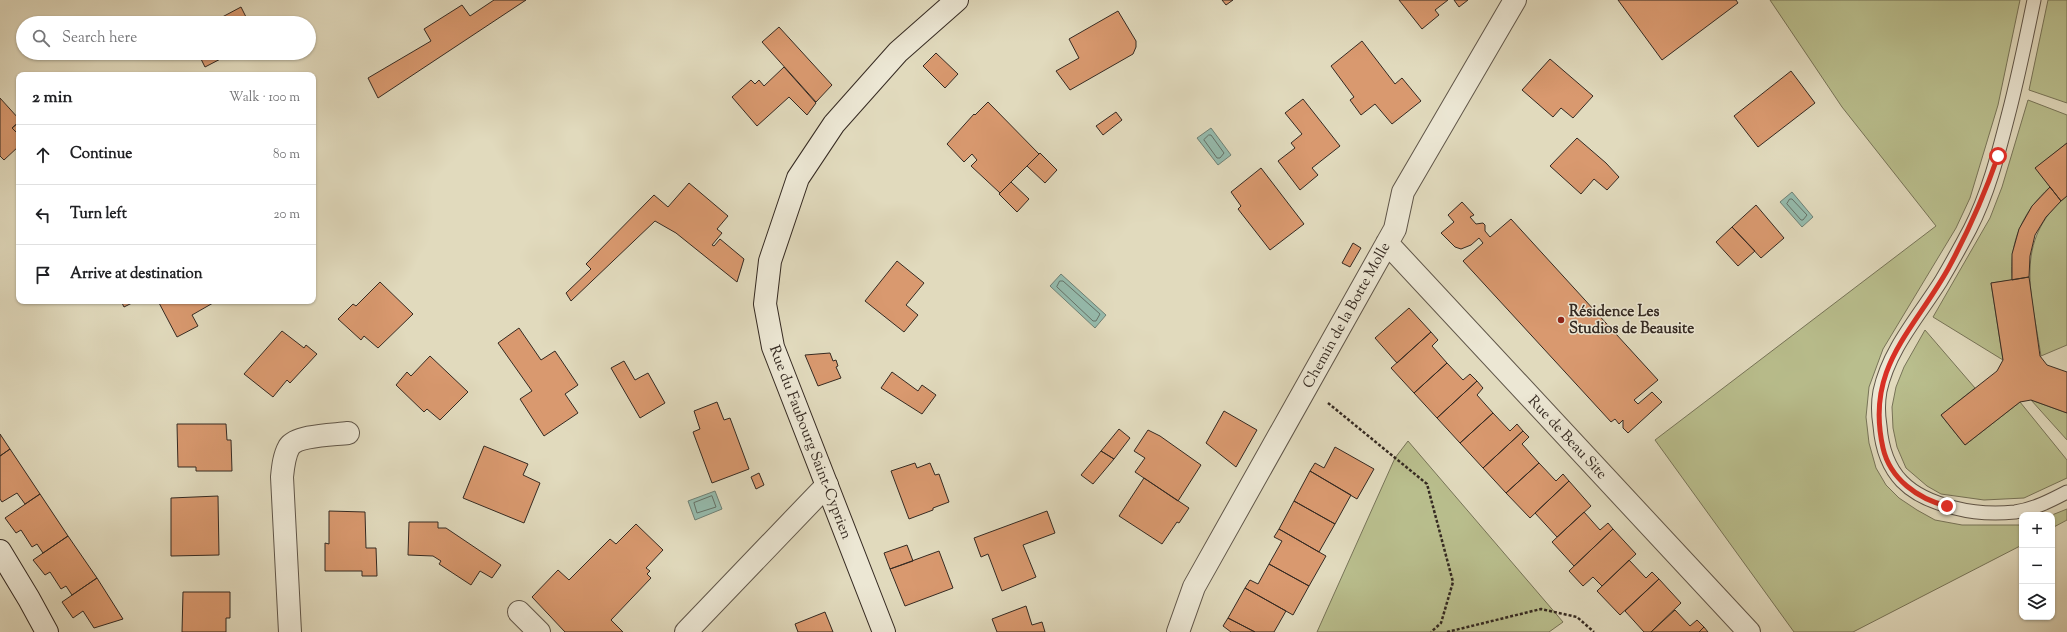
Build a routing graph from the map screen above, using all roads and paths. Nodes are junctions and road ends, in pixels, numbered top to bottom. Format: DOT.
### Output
graph roads {
  1 [pos="957,0"];
  2 [pos="1515,0"];
  3 [pos="2034,0"];
  4 [pos="1387,243"];
  5 [pos="1308,383"];
  6 [pos="348,433"];
  7 [pos="827,485"];
  8 [pos="2067,492"];
  9 [pos="0,551"];
  10 [pos="519,612"];
  11 [pos="47,632"];
  12 [pos="290,632"];
  13 [pos="539,632"];
  14 [pos="686,632"];
  15 [pos="884,632"];
  16 [pos="1178,632"];
  17 [pos="1431,632"];
  18 [pos="1447,632"];
  19 [pos="1594,632"];
  20 [pos="1749,632"];
  1 -- 7 [label="street, Rue du Faubourg Saint-Cyprien"];
  2 -- 4 [label="street, Chemin de la Botte Molle"];
  3 -- 8 [label="lane"];
  4 -- 5 [label="street, Chemin de la Botte Molle"];
  4 -- 20 [label="street, Rue de Beau Site"];
  5 -- 16 [label="street, Chemin de la Botte Molle"];
  5 -- 17 [label="path"];
  6 -- 12 [label="street"];
  7 -- 14 [label="street"];
  7 -- 15 [label="street, Rue du Faubourg Saint-Cyprien"];
  9 -- 11 [label="street"];
  10 -- 13 [label="street"];
  18 -- 19 [label="path"];
}
